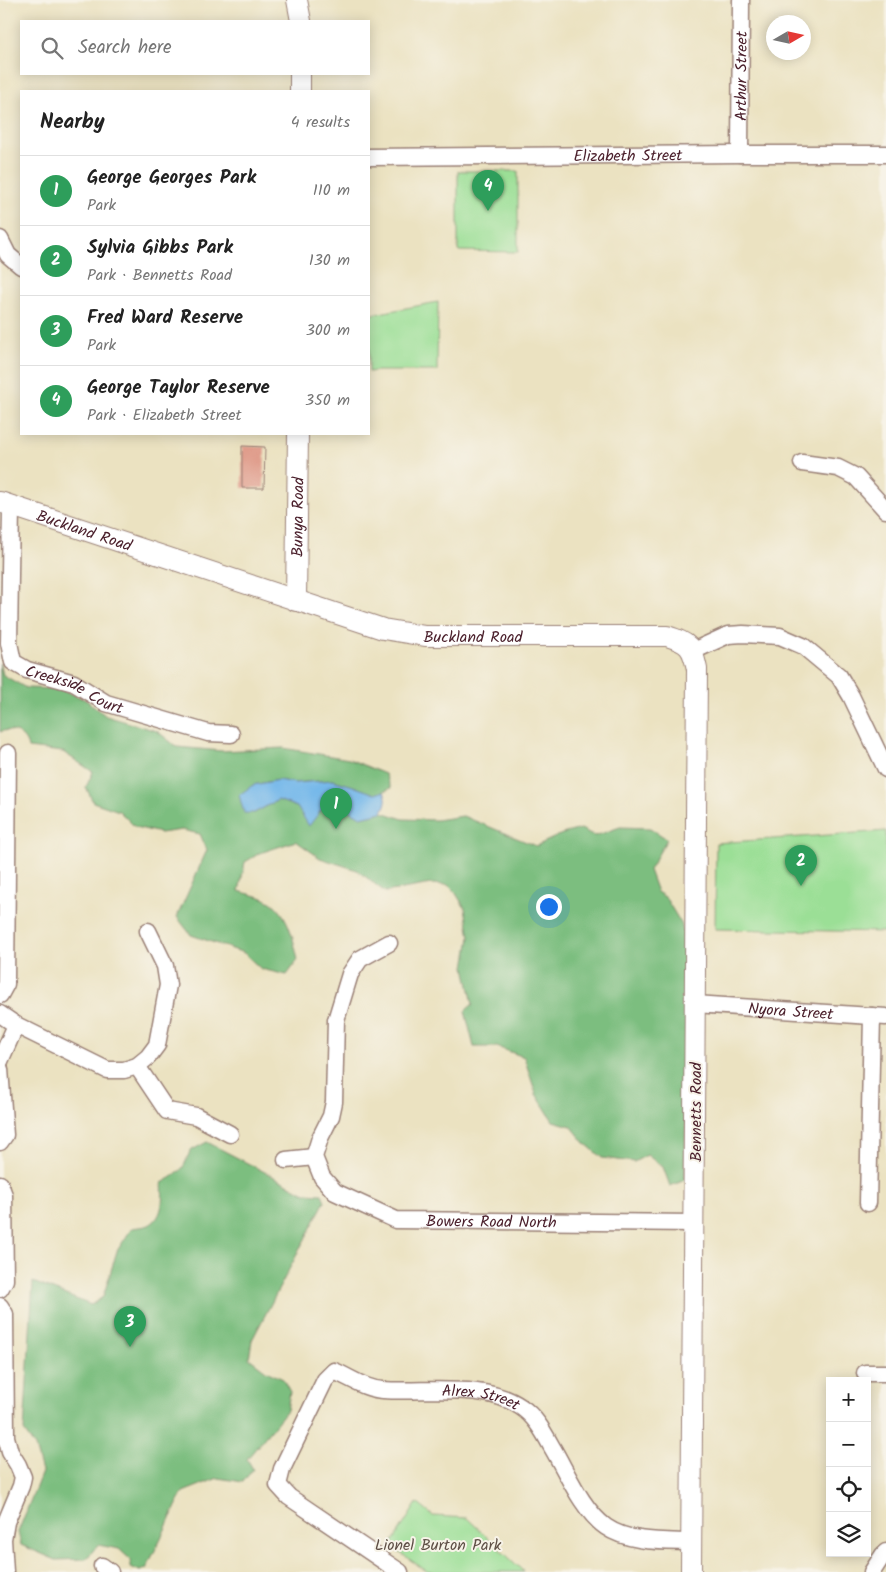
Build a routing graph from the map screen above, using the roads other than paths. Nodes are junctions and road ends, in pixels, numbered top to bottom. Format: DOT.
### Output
graph roads {
  1 [pos="297,0"];
  2 [pos="741,0"];
  3 [pos="301,20"];
  4 [pos="300,75"];
  5 [pos="300,90"];
  6 [pos="740,154"];
  7 [pos="886,154"];
  8 [pos="370,157"];
  9 [pos="0,239"];
  10 [pos="4,260"];
  11 [pos="20,266"];
  12 [pos="298,435"];
  13 [pos="802,463"];
  14 [pos="6,504"];
  15 [pos="886,510"];
  16 [pos="296,600"];
  17 [pos="694,652"];
  18 [pos="231,734"];
  19 [pos="882,751"];
  20 [pos="8,753"];
  21 [pos="886,769"];
  22 [pos="148,931"];
  23 [pos="389,943"];
  24 [pos="0,995"];
  25 [pos="696,1004"];
  26 [pos="0,1014"];
  27 [pos="879,1016"];
  28 [pos="16,1025"];
  29 [pos="0,1061"];
  30 [pos="138,1066"];
  31 [pos="0,1069"];
  32 [pos="230,1134"];
  33 [pos="0,1142"];
  34 [pos="314,1157"];
  35 [pos="286,1160"];
  36 [pos="0,1184"];
  37 [pos="868,1203"];
  38 [pos="694,1223"];
  39 [pos="0,1289"];
  40 [pos="0,1306"];
  41 [pos="865,1373"];
  42 [pos="886,1373"];
  43 [pos="691,1542"];
  44 [pos="886,1552"];
  45 [pos="5,1572"];
  46 [pos="400,1572"];
  47 [pos="691,1572"];
  48 [pos="872,1572"];
  1 -- 3 [label="street"];
  2 -- 6 [label="street, Arthur Street"];
  4 -- 5 [label="street"];
  6 -- 7 [label="street, Elizabeth Street"];
  6 -- 8 [label="street, Elizabeth Street"];
  9 -- 10 [label="street"];
  10 -- 11 [label="street"];
  12 -- 16 [label="street, Bunya Road"];
  13 -- 15 [label="street"];
  14 -- 16 [label="street, Buckland Road"];
  14 -- 18 [label="street, Creekside Court"];
  16 -- 17 [label="street, Buckland Road"];
  17 -- 19 [label="street"];
  17 -- 25 [label="street, Bennetts Road"];
  19 -- 21 [label="street"];
  20 -- 24 [label="street"];
  22 -- 30 [label="street"];
  23 -- 34 [label="street"];
  25 -- 27 [label="street, Nyora Street"];
  25 -- 38 [label="street, Bennetts Road"];
  26 -- 28 [label="street"];
  27 -- 37 [label="street"];
  28 -- 29 [label="street"];
  28 -- 30 [label="street"];
  30 -- 32 [label="street"];
  31 -- 33 [label="street"];
  34 -- 35 [label="street"];
  34 -- 38 [label="street, Bowers Road North"];
  36 -- 39 [label="street"];
  38 -- 43 [label="street, Bennetts Road"];
  40 -- 45 [label="street"];
  41 -- 42 [label="street"];
  43 -- 46 [label="street, Alrex Street"];
  43 -- 47 [label="street, Bennetts Road"];
  44 -- 48 [label="street"];
}
